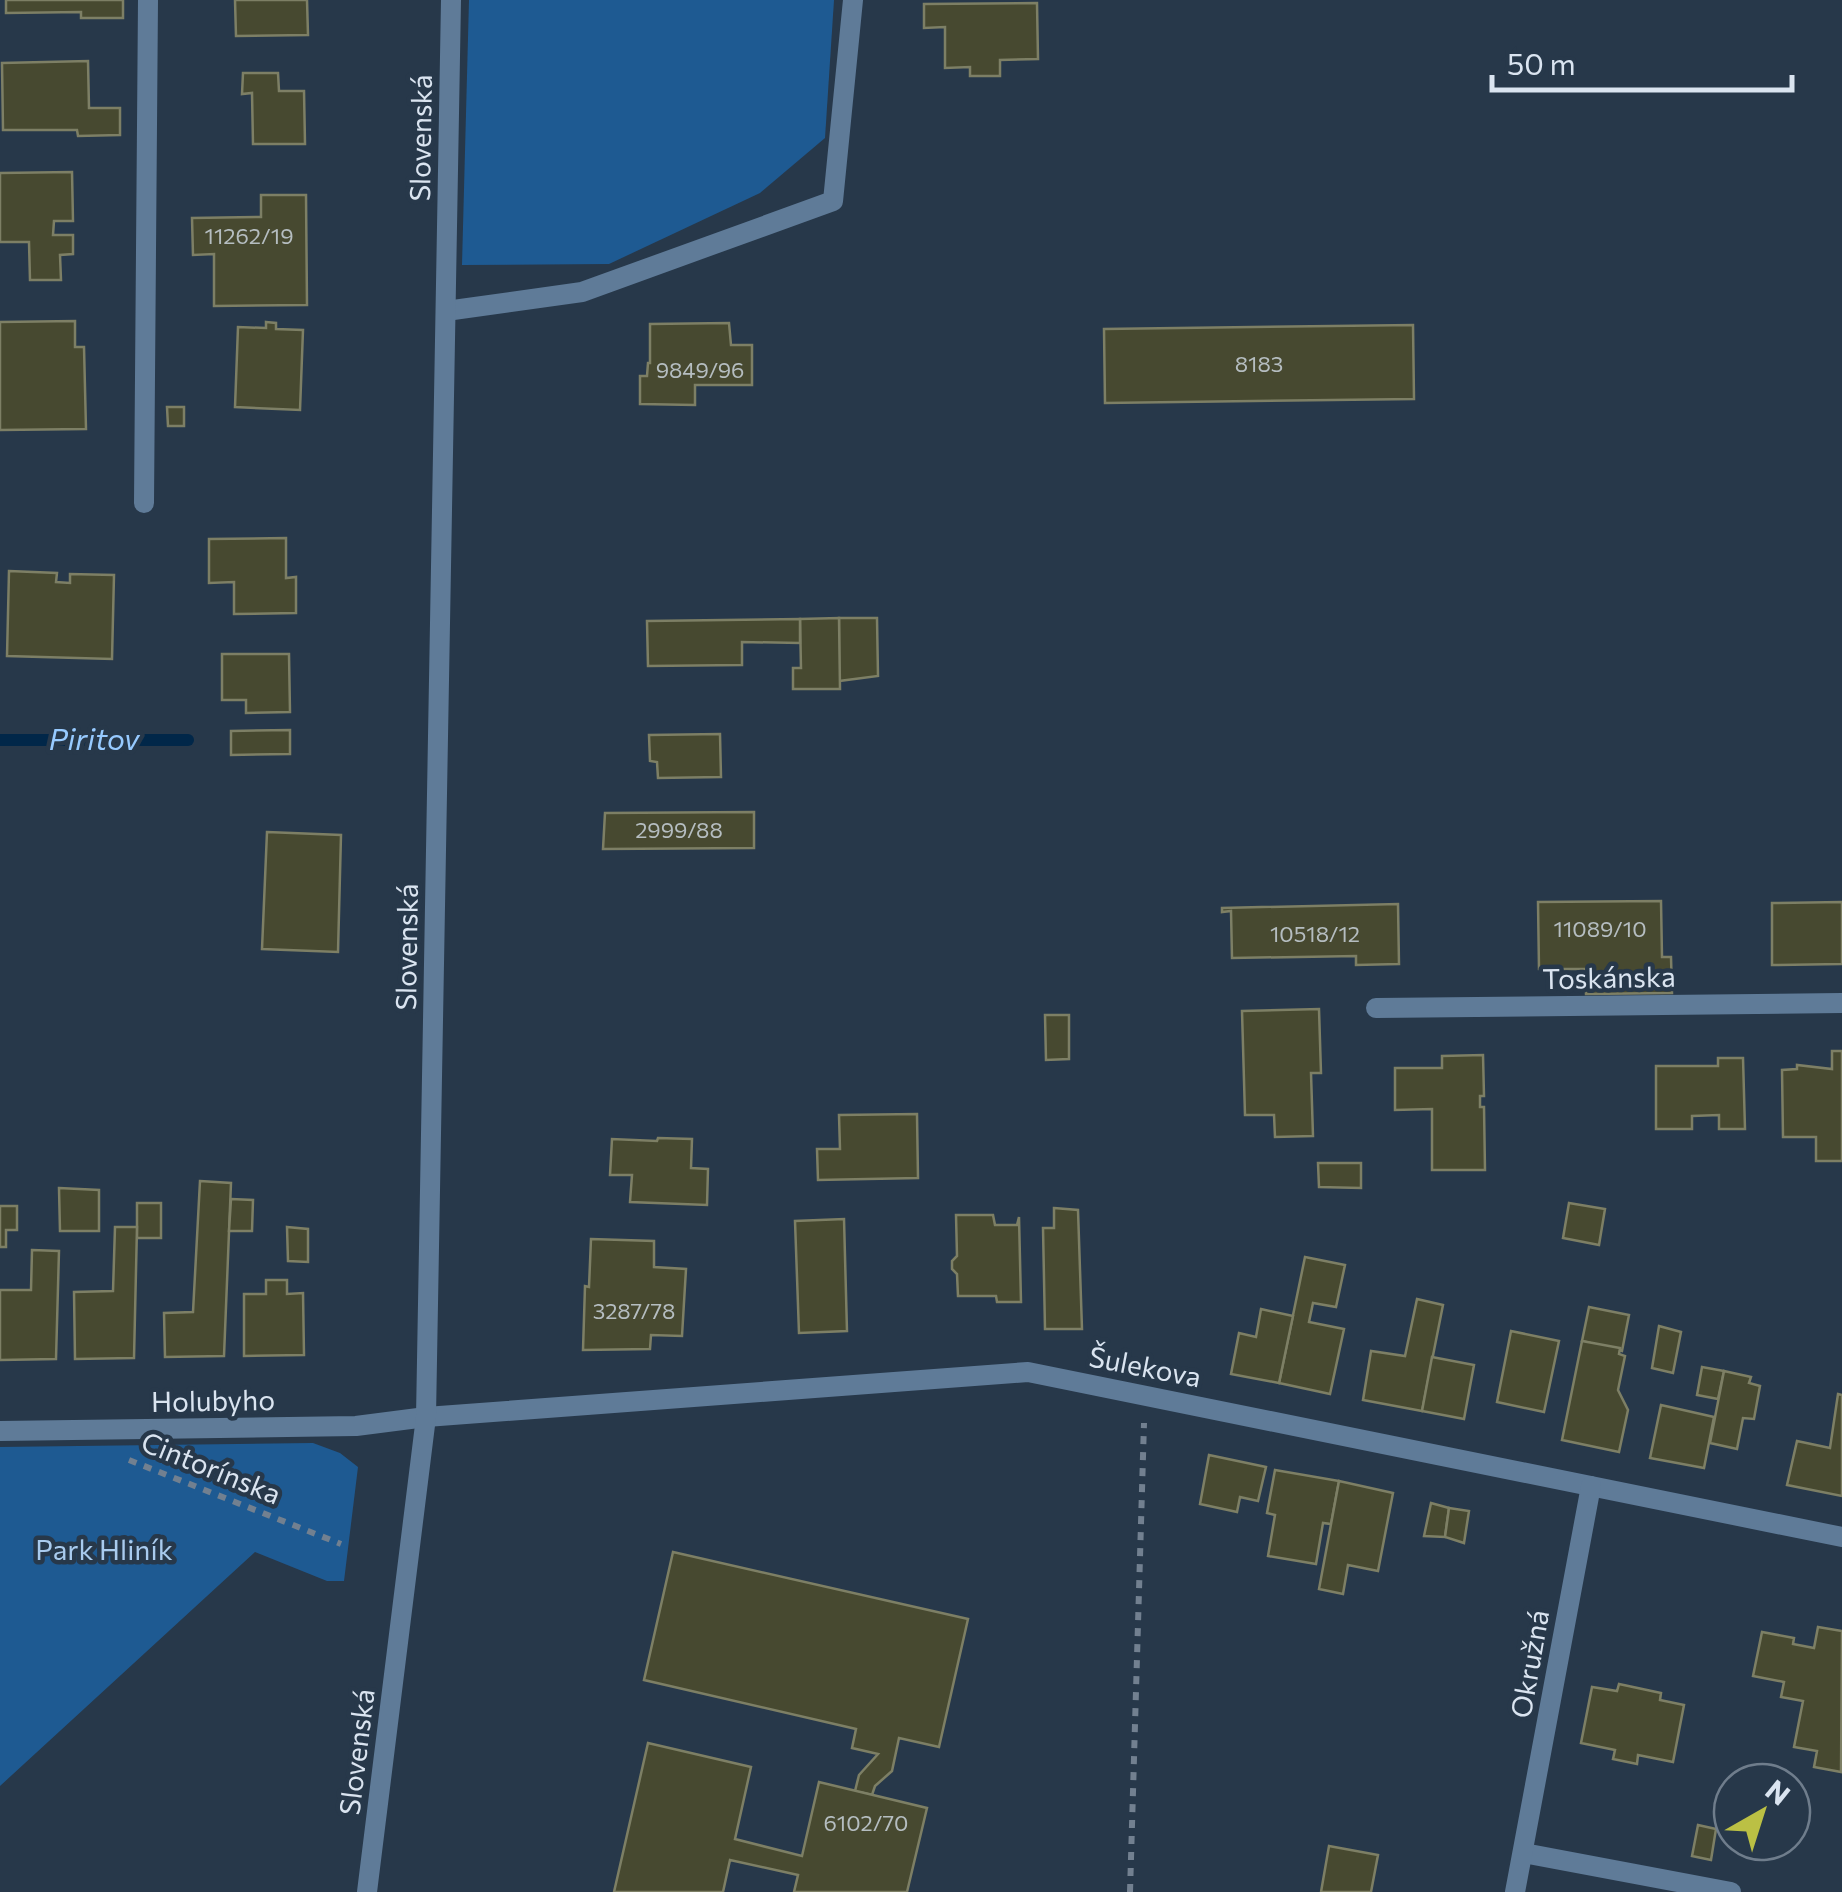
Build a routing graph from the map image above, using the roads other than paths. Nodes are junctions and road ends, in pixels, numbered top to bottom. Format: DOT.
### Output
graph roads {
  1 [pos="148,0"];
  2 [pos="451,0"];
  3 [pos="854,0"];
  4 [pos="446,311"];
  5 [pos="144,503"];
  6 [pos="1842,1003"];
  7 [pos="1376,1008"];
  8 [pos="426,1417"];
  9 [pos="0,1432"];
  10 [pos="1591,1486"];
  11 [pos="1842,1537"];
  12 [pos="1524,1852"];
  13 [pos="366,1892"];
  14 [pos="1515,1892"];
  15 [pos="1731,1892"];
  1 -- 5 [label="street"];
  2 -- 4 [label="street, Slovenská"];
  3 -- 4 [label="street"];
  4 -- 8 [label="street, Slovenská"];
  6 -- 7 [label="street, Toskánska"];
  8 -- 9 [label="street, Holubyho"];
  8 -- 10 [label="street, Šulekova"];
  8 -- 13 [label="street, Slovenská"];
  10 -- 11 [label="street, Šulekova"];
  10 -- 12 [label="street, Okružná"];
  12 -- 14 [label="street, Okružná"];
  12 -- 15 [label="street"];
}
